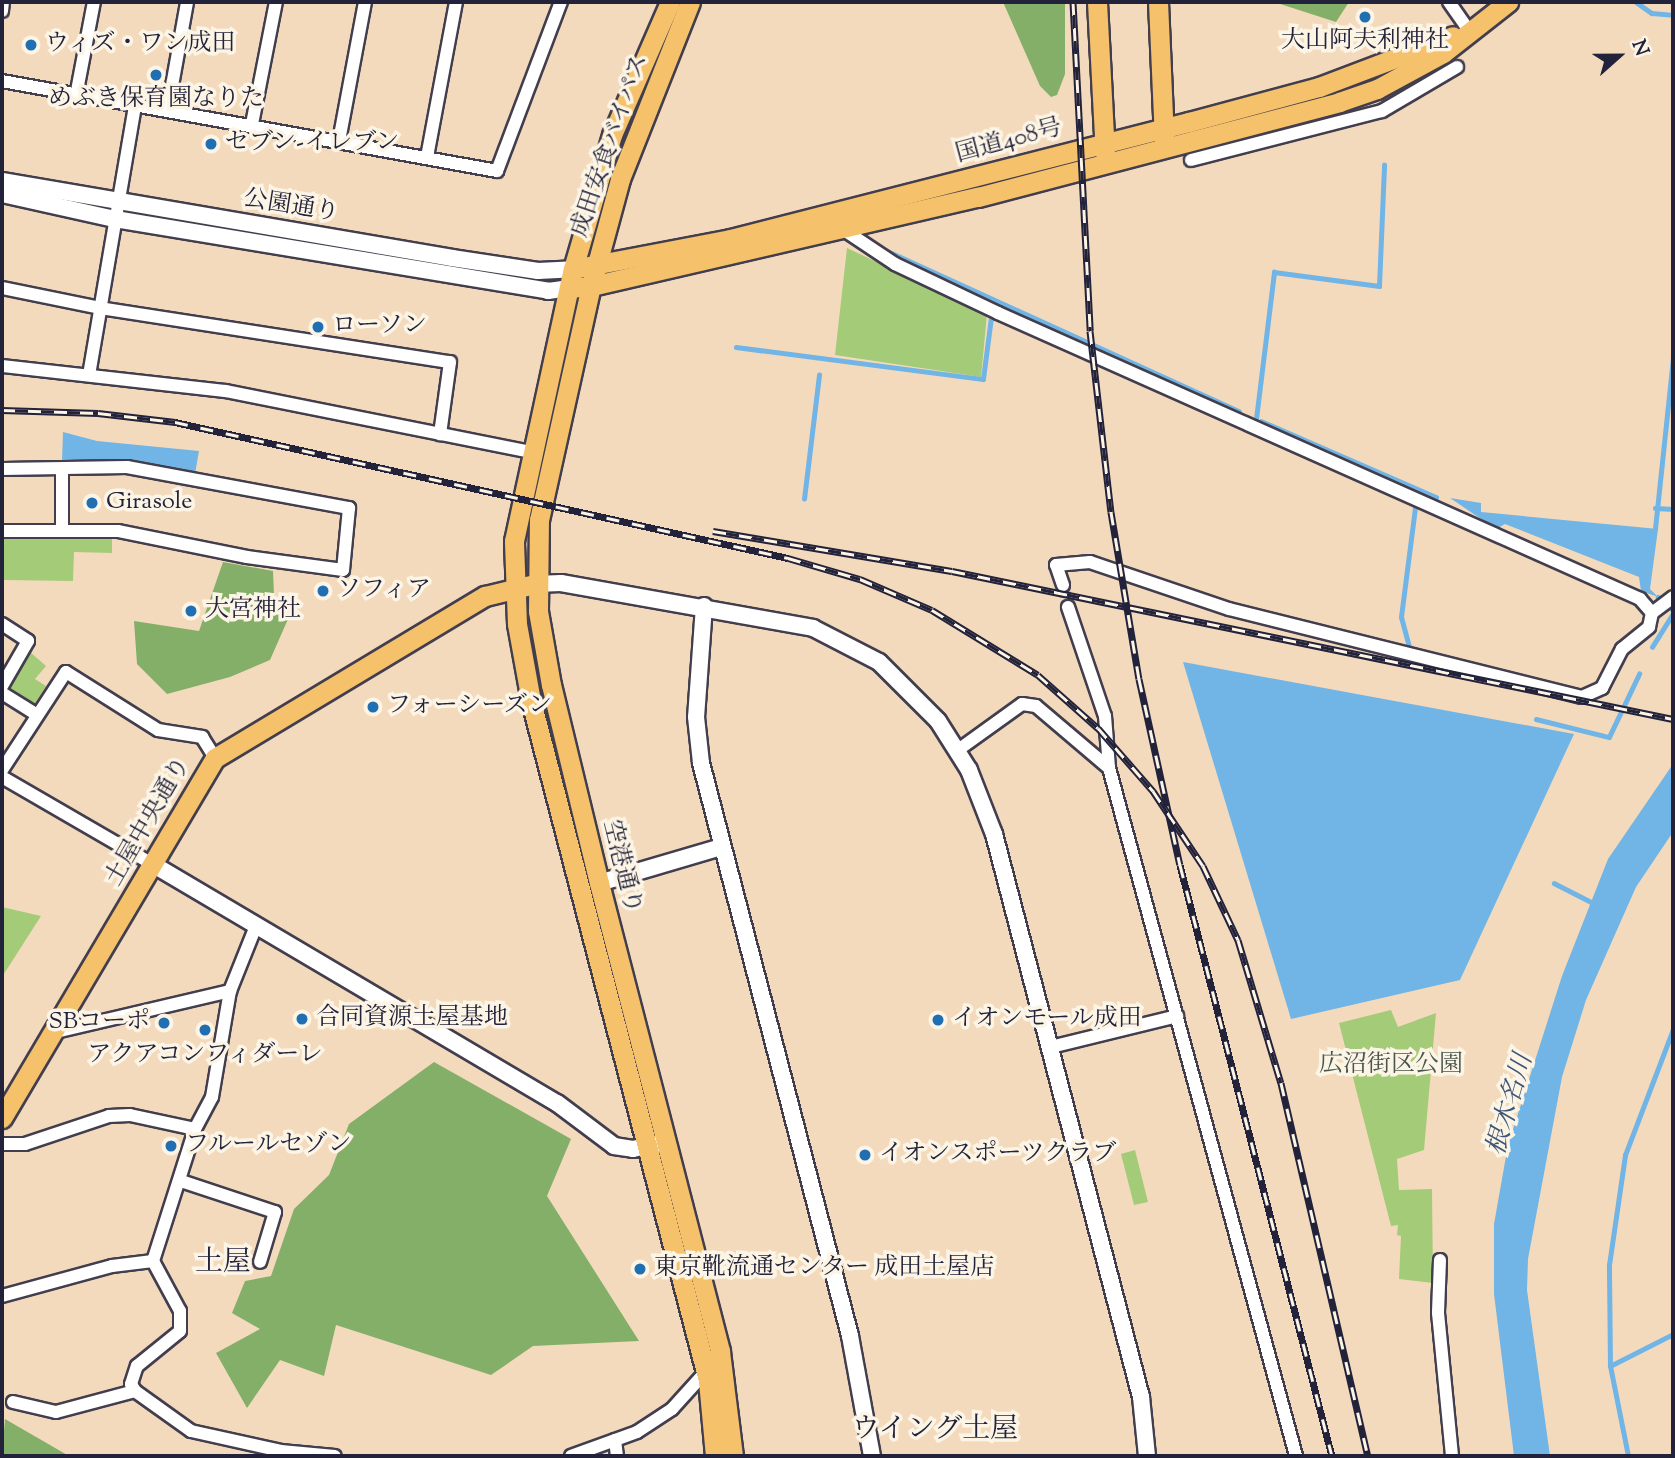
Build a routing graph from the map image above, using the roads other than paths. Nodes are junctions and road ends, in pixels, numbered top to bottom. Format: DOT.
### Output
graph roads {
  1 [pos="4,2"];
  2 [pos="94,2"];
  3 [pos="187,2"];
  4 [pos="276,2"];
  5 [pos="365,2"];
  6 [pos="456,2"];
  7 [pos="561,2"];
  8 [pos="670,2"];
  9 [pos="690,2"];
  10 [pos="1097,2"];
  11 [pos="1158,2"];
  12 [pos="1449,2"];
  13 [pos="1507,2"];
  14 [pos="2,11"];
  15 [pos="1469,31"];
  16 [pos="1457,67"];
  17 [pos="2,81"];
  18 [pos="76,96"];
  19 [pos="135,107"];
  20 [pos="168,108"];
  21 [pos="252,124"];
  22 [pos="1163,128"];
  23 [pos="339,141"];
  24 [pos="1103,143"];
  25 [pos="1165,149"];
  26 [pos="427,157"];
  27 [pos="1191,160"];
  28 [pos="1106,164"];
  29 [pos="2,181"];
  30 [pos="2,194"];
  31 [pos="117,211"];
  32 [pos="841,228"];
  33 [pos="594,276"];
  34 [pos="571,279"];
  35 [pos="2,288"];
  36 [pos="100,308"];
  37 [pos="2,366"];
  38 [pos="89,374"];
  39 [pos="440,434"];
  40 [pos="532,452"];
  41 [pos="62,468"];
  42 [pos="2,469"];
  43 [pos="2,531"];
  44 [pos="62,531"];
  45 [pos="536,584"];
  46 [pos="1063,584"];
  47 [pos="513,587"];
  48 [pos="1664,603"];
  49 [pos="704,606"];
  50 [pos="1068,607"];
  51 [pos="2,624"];
  52 [pos="2,686"];
  53 [pos="2,693"];
  54 [pos="36,714"];
  55 [pos="958,750"];
  56 [pos="215,758"];
  57 [pos="1109,768"];
  58 [pos="2,770"];
  59 [pos="2,777"];
  60 [pos="721,847"];
  61 [pos="153,865"];
  62 [pos="599,883"];
  63 [pos="256,926"];
  64 [pos="230,991"];
  65 [pos="1177,1016"];
  66 [pos="51,1033"];
  67 [pos="1051,1047"];
  68 [pos="2,1118"];
  69 [pos="195,1129"];
  70 [pos="668,1141"];
  71 [pos="2,1143"];
  72 [pos="646,1146"];
  73 [pos="181,1181"];
  74 [pos="1440,1260"];
  75 [pos="153,1261"];
  76 [pos="260,1262"];
  77 [pos="2,1296"];
  78 [pos="714,1366"];
  79 [pos="135,1391"];
  80 [pos="13,1402"];
  81 [pos="615,1440"];
  82 [pos="281,1454"];
  83 [pos="335,1456"];
  84 [pos="571,1456"];
  85 [pos="617,1456"];
  86 [pos="715,1456"];
  87 [pos="733,1456"];
  88 [pos="872,1456"];
  89 [pos="1147,1456"];
  90 [pos="1296,1456"];
  91 [pos="1452,1456"];
  1 -- 14 [label="street"];
  2 -- 18 [label="street"];
  3 -- 20 [label="street"];
  4 -- 21 [label="street"];
  5 -- 23 [label="street"];
  6 -- 26 [label="street"];
  7 -- 26 [label="street"];
  8 -- 34 [label="main road, 成田安食バイパス"];
  9 -- 33 [label="main road, 成田安食バイパス"];
  10 -- 24 [label="main road"];
  11 -- 22 [label="main road"];
  12 -- 15 [label="street"];
  13 -- 15 [label="main road, 国道408号"];
  15 -- 22 [label="main road, 国道408号"];
  15 -- 25 [label="main road, 国道408号"];
  16 -- 27 [label="street"];
  17 -- 18 [label="street"];
  18 -- 19 [label="street"];
  19 -- 20 [label="street"];
  19 -- 31 [label="street"];
  20 -- 21 [label="street"];
  21 -- 23 [label="street"];
  22 -- 24 [label="main road, 国道408号"];
  22 -- 25 [label="main road"];
  23 -- 26 [label="street"];
  24 -- 28 [label="main road"];
  24 -- 33 [label="main road, 国道408号"];
  25 -- 28 [label="main road, 国道408号"];
  28 -- 32 [label="main road, 国道408号"];
  29 -- 31 [label="street, 公園通り"];
  30 -- 31 [label="street, 公園通り"];
  31 -- 34 [label="street, 公園通り"];
  31 -- 36 [label="street"];
  32 -- 33 [label="main road, 国道408号"];
  32 -- 48 [label="street"];
  33 -- 34 [label="main road"];
  33 -- 45 [label="main road, 空港通り"];
  34 -- 40 [label="main road, 空港通り"];
  35 -- 36 [label="street"];
  36 -- 38 [label="street"];
  36 -- 39 [label="street"];
  37 -- 38 [label="street"];
  38 -- 39 [label="street"];
  39 -- 40 [label="street"];
  40 -- 47 [label="main road, 空港通り"];
  41 -- 42 [label="street"];
  41 -- 44 [label="street"];
  41 -- 44 [label="street"];
  43 -- 44 [label="street"];
  45 -- 47 [label="main road, 土屋中央通り"];
  45 -- 49 [label="street"];
  45 -- 62 [label="main road, 空港通り"];
  46 -- 48 [label="street"];
  47 -- 56 [label="main road, 土屋中央通り"];
  47 -- 72 [label="main road, 空港通り"];
  49 -- 55 [label="street"];
  49 -- 60 [label="street"];
  50 -- 57 [label="street"];
  51 -- 52 [label="street"];
  53 -- 54 [label="street"];
  54 -- 56 [label="street"];
  54 -- 58 [label="street"];
  55 -- 57 [label="street"];
  55 -- 67 [label="street"];
  56 -- 61 [label="main road, 土屋中央通り"];
  57 -- 65 [label="street"];
  59 -- 61 [label="street"];
  60 -- 62 [label="street"];
  60 -- 88 [label="street"];
  61 -- 63 [label="street"];
  61 -- 66 [label="main road, 土屋中央通り"];
  62 -- 70 [label="main road, 空港通り"];
  63 -- 64 [label="street"];
  63 -- 72 [label="street"];
  64 -- 66 [label="street"];
  64 -- 69 [label="street"];
  65 -- 67 [label="street"];
  65 -- 90 [label="street"];
  66 -- 68 [label="main road, 土屋中央通り"];
  67 -- 89 [label="street"];
  69 -- 71 [label="street"];
  69 -- 73 [label="street"];
  70 -- 72 [label="street"];
  70 -- 78 [label="main road, 空港通り"];
  72 -- 78 [label="main road, 空港通り"];
  73 -- 75 [label="street"];
  73 -- 76 [label="street"];
  74 -- 91 [label="street"];
  75 -- 77 [label="street"];
  75 -- 79 [label="street"];
  78 -- 81 [label="street"];
  78 -- 86 [label="main road, 空港通り"];
  78 -- 87 [label="main road, 空港通り"];
  79 -- 80 [label="street"];
  79 -- 82 [label="street"];
  81 -- 84 [label="street"];
  81 -- 85 [label="street"];
  82 -- 83 [label="street"];
}
